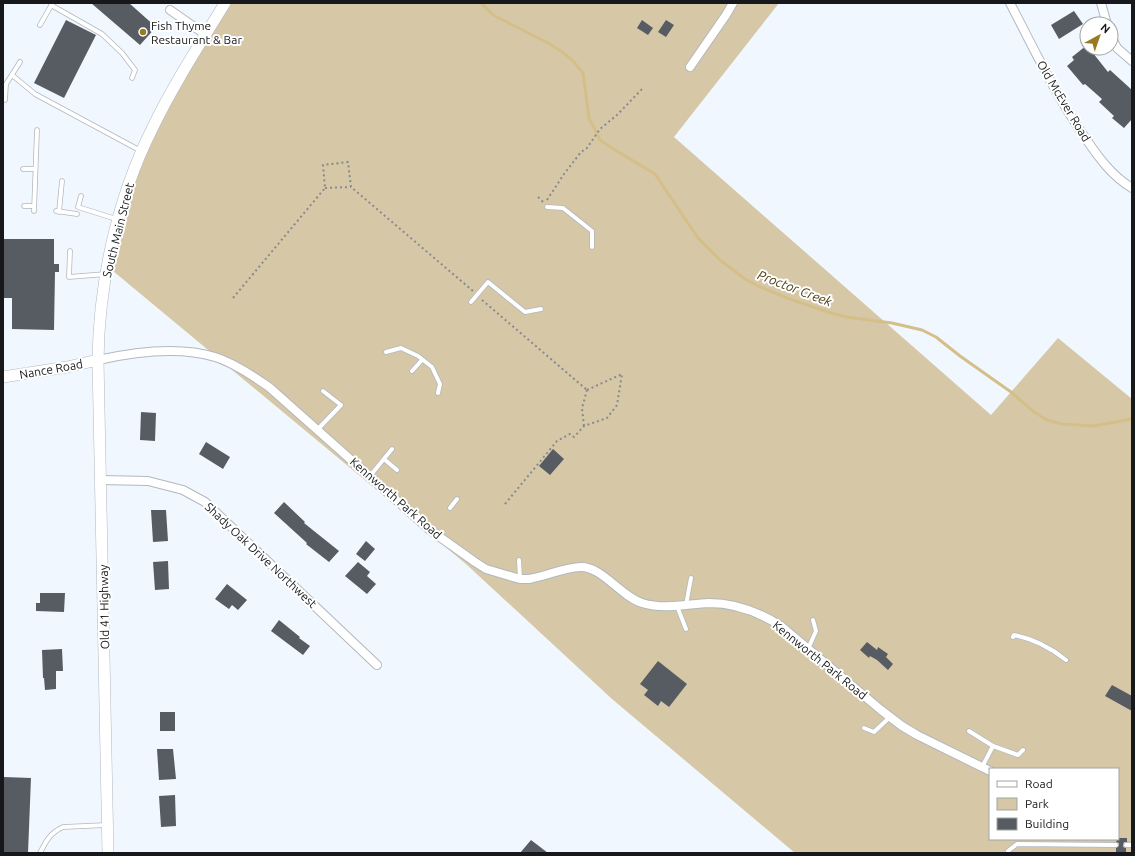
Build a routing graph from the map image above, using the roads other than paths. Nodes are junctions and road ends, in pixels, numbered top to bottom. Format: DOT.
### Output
graph roads {
  1 [pos="225,3"];
  2 [pos="733,3"];
  3 [pos="1010,3"];
  4 [pos="1101,3"];
  5 [pos="52,4"];
  6 [pos="170,10"];
  7 [pos="1105,16"];
  8 [pos="40,25"];
  9 [pos="206,35"];
  10 [pos="1119,50"];
  11 [pos="1132,61"];
  12 [pos="20,62"];
  13 [pos="690,66"];
  14 [pos="12,75"];
  15 [pos="132,78"];
  16 [pos="5,100"];
  17 [pos="37,130"];
  18 [pos="142,152"];
  19 [pos="22,169"];
  20 [pos="35,169"];
  21 [pos="62,181"];
  22 [pos="1132,188"];
  23 [pos="81,196"];
  24 [pos="24,206"];
  25 [pos="547,207"];
  26 [pos="77,214"];
  27 [pos="118,219"];
  28 [pos="592,247"];
  29 [pos="70,251"];
  30 [pos="106,274"];
  31 [pos="471,302"];
  32 [pos="541,309"];
  33 [pos="386,352"];
  34 [pos="98,360"];
  35 [pos="422,360"];
  36 [pos="412,371"];
  37 [pos="3,377"];
  38 [pos="323,391"];
  39 [pos="438,393"];
  40 [pos="318,429"];
  41 [pos="392,449"];
  42 [pos="384,459"];
  43 [pos="397,470"];
  44 [pos="370,476"];
  45 [pos="101,480"];
  46 [pos="457,499"];
  47 [pos="450,508"];
  48 [pos="519,560"];
  49 [pos="520,578"];
  50 [pos="692,578"];
  51 [pos="686,605"];
  52 [pos="676,606"];
  53 [pos="813,620"];
  54 [pos="686,630"];
  55 [pos="1012,637"];
  56 [pos="808,649"];
  57 [pos="1066,660"];
  58 [pos="378,664"];
  59 [pos="890,717"];
  60 [pos="864,728"];
  61 [pos="969,731"];
  62 [pos="992,746"];
  63 [pos="1023,750"];
  64 [pos="982,767"];
  65 [pos="989,770"];
  66 [pos="107,825"];
  67 [pos="1078,840"];
  68 [pos="1077,844"];
  69 [pos="1116,845"];
  70 [pos="1126,845"];
  71 [pos="1132,845"];
  72 [pos="40,853"];
  73 [pos="108,853"];
  74 [pos="1008,853"];
  1 -- 9 [label="main road, South Main Street"];
  2 -- 13 [label="street"];
  3 -- 22 [label="street, Old McEver Road"];
  4 -- 7 [label="street"];
  5 -- 8 [label="lane"];
  5 -- 15 [label="lane"];
  6 -- 9 [label="street"];
  9 -- 18 [label="main road, South Main Street"];
  10 -- 11 [label="street"];
  12 -- 14 [label="lane"];
  14 -- 16 [label="lane"];
  14 -- 18 [label="lane"];
  17 -- 20 [label="lane"];
  18 -- 27 [label="main road, South Main Street"];
  19 -- 20 [label="lane"];
  20 -- 24 [label="lane"];
  21 -- 26 [label="lane"];
  23 -- 27 [label="lane"];
  25 -- 28 [label="lane"];
  27 -- 30 [label="main road, South Main Street"];
  29 -- 30 [label="lane"];
  30 -- 34 [label="main road, South Main Street"];
  31 -- 32 [label="lane"];
  33 -- 35 [label="lane"];
  34 -- 37 [label="main road, Nance Road"];
  34 -- 40 [label="street, Kennworth Park Road"];
  34 -- 45 [label="main road, Old 41 Highway"];
  35 -- 36 [label="lane"];
  35 -- 39 [label="lane"];
  38 -- 40 [label="lane"];
  40 -- 44 [label="street, Kennworth Park Road"];
  41 -- 42 [label="lane"];
  42 -- 43 [label="lane"];
  42 -- 44 [label="lane"];
  44 -- 49 [label="street, Kennworth Park Road"];
  45 -- 58 [label="street, Shady Oak Drive Northwest"];
  45 -- 66 [label="main road, Old 41 Highway"];
  46 -- 47 [label="lane"];
  48 -- 49 [label="lane"];
  49 -- 52 [label="street, Kennworth Park Road"];
  50 -- 51 [label="lane"];
  51 -- 52 [label="street, Kennworth Park Road"];
  51 -- 56 [label="street, Kennworth Park Road"];
  52 -- 54 [label="lane"];
  53 -- 56 [label="lane"];
  55 -- 57 [label="lane"];
  56 -- 59 [label="street, Kennworth Park Road"];
  59 -- 60 [label="lane"];
  59 -- 64 [label="street, Kennworth Park Road"];
  61 -- 62 [label="lane"];
  62 -- 63 [label="lane"];
  62 -- 64 [label="lane"];
  64 -- 65 [label="street, Kennworth Park Road"];
  66 -- 72 [label="lane"];
  66 -- 73 [label="main road, Old 41 Highway"];
  67 -- 68 [label="lane"];
  68 -- 69 [label="lane"];
  68 -- 74 [label="lane"];
  70 -- 71 [label="lane"];
}
